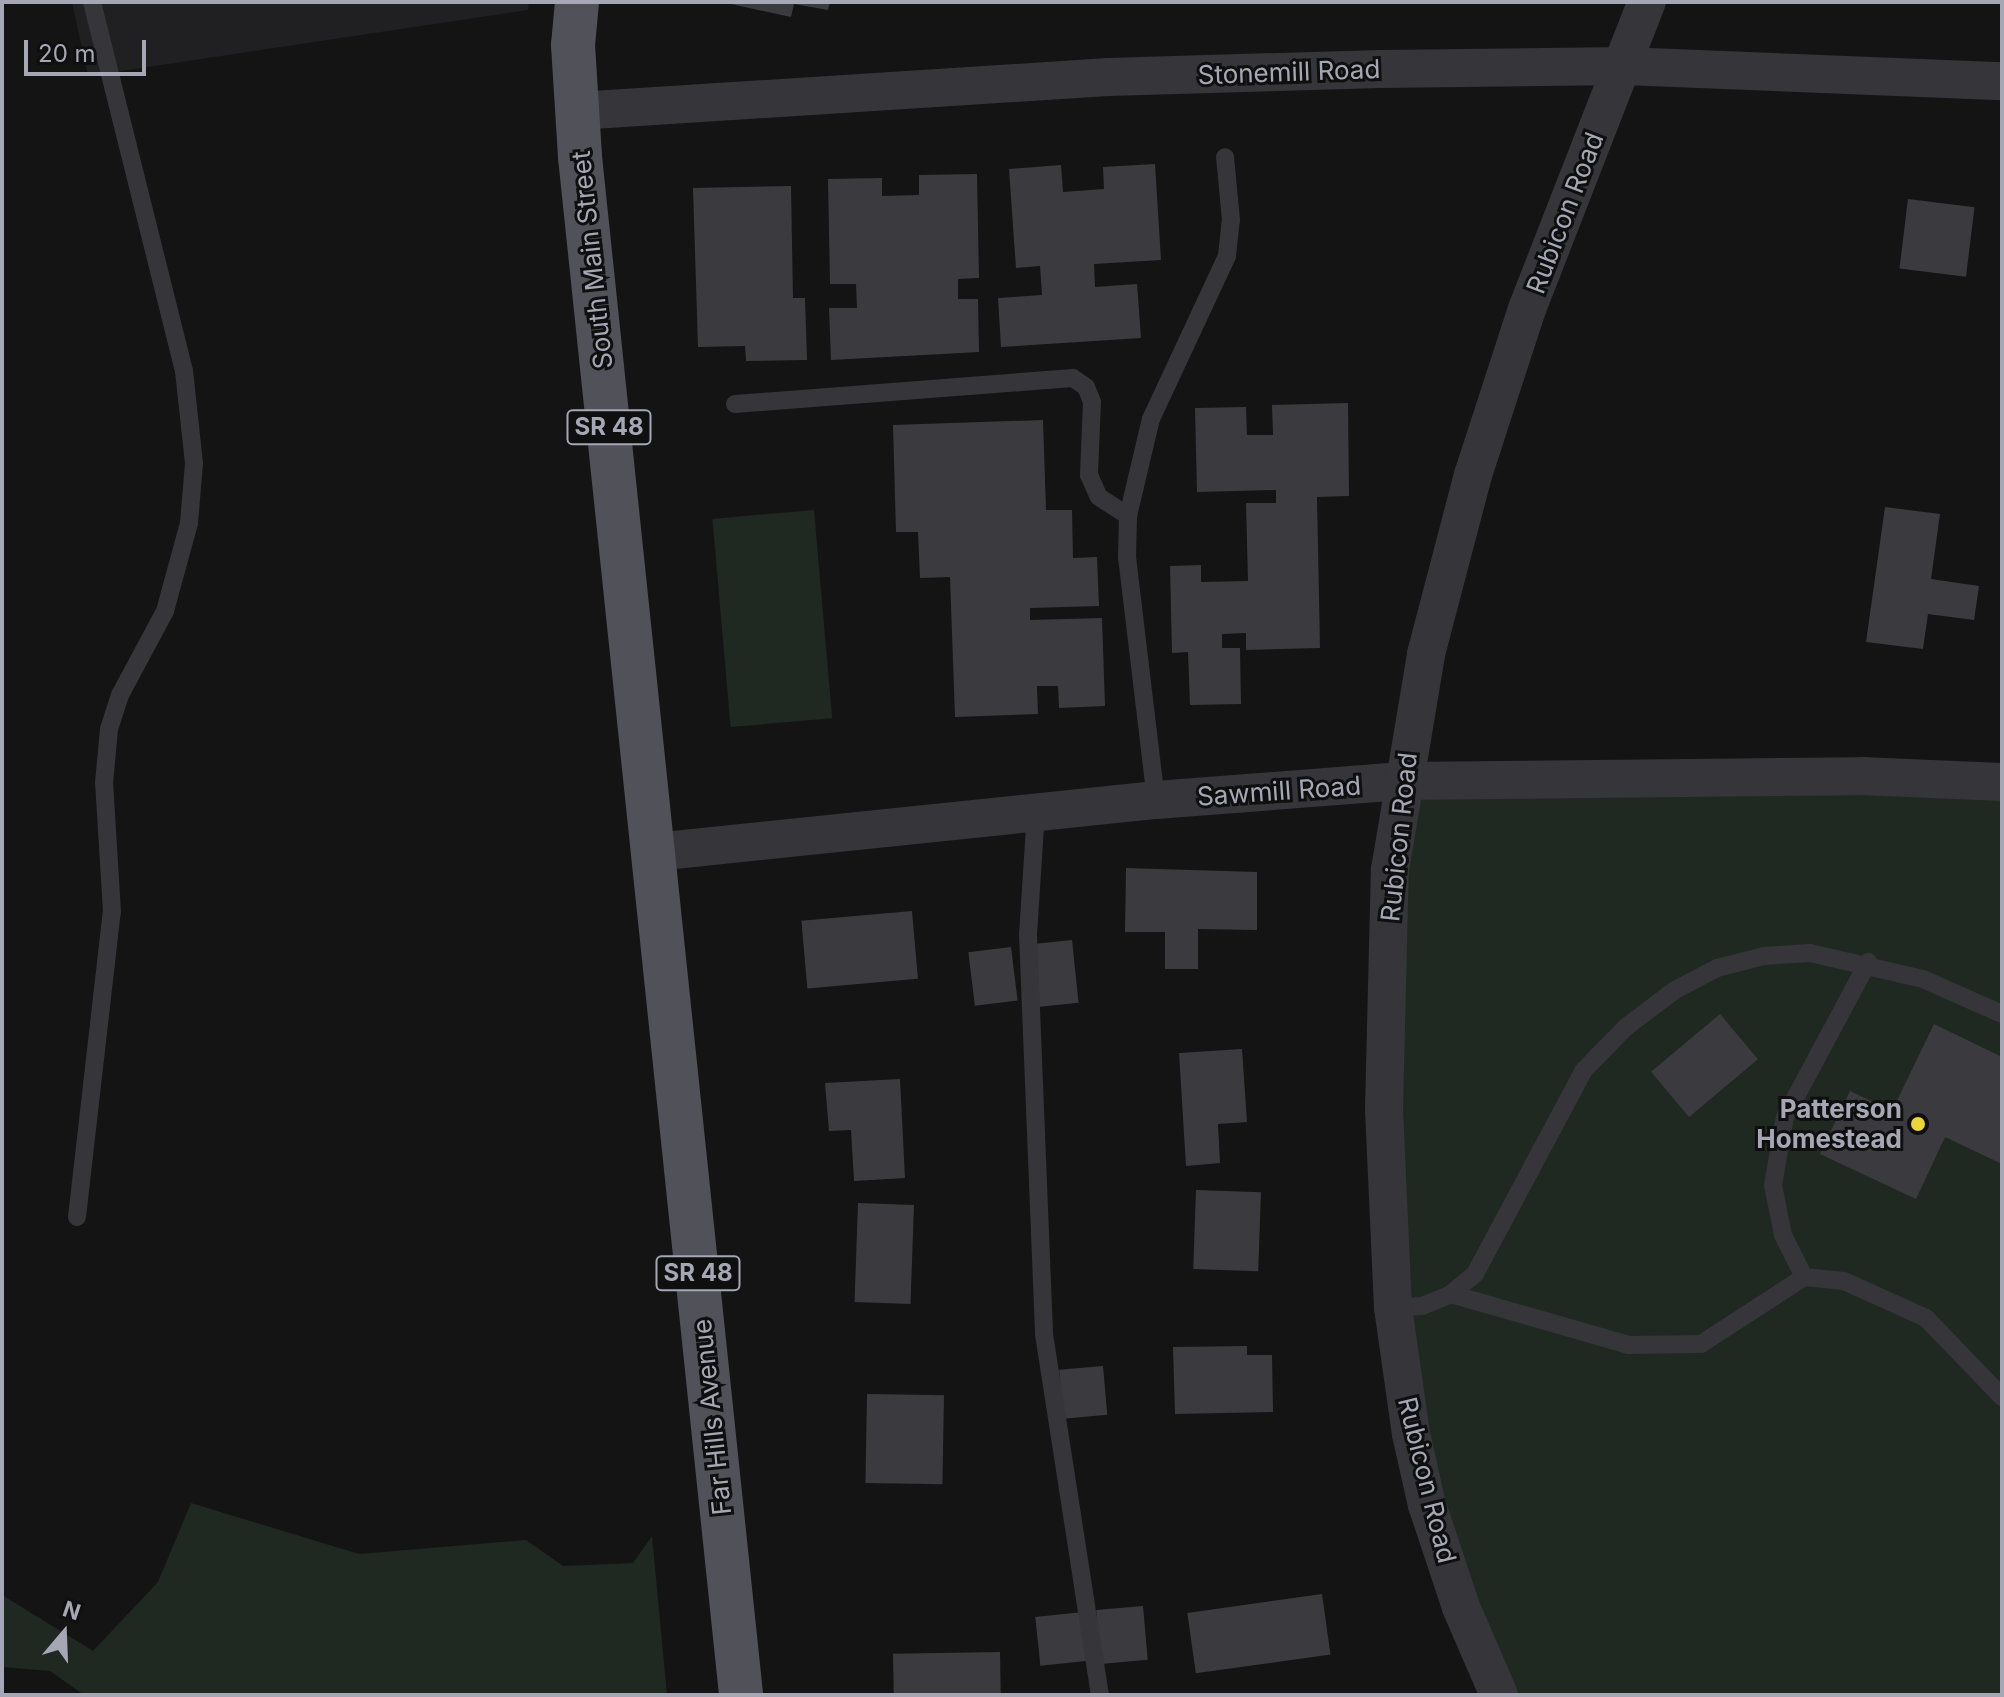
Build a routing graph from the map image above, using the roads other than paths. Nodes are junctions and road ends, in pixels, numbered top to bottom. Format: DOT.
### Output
graph roads {
  1 [pos="92,2"];
  2 [pos="577,2"];
  3 [pos="1647,2"];
  4 [pos="1624,66"];
  5 [pos="2002,81"];
  6 [pos="577,111"];
  7 [pos="1225,157"];
  8 [pos="735,404"];
  9 [pos="1128,516"];
  10 [pos="1402,781"];
  11 [pos="2002,782"];
  12 [pos="1156,800"];
  13 [pos="1036,811"];
  14 [pos="655,852"];
  15 [pos="1868,962"];
  16 [pos="2002,1014"];
  17 [pos="77,1217"];
  18 [pos="1804,1277"];
  19 [pos="1451,1294"];
  20 [pos="1393,1308"];
  21 [pos="2002,1397"];
  22 [pos="741,1695"];
  23 [pos="1100,1695"];
  24 [pos="1499,1695"];
  1 -- 17 [label="lane"];
  2 -- 6 [label="main road, South Main Street / SR 48"];
  3 -- 4 [label="street, Rubicon Road"];
  4 -- 5 [label="street, Stonemill Road"];
  4 -- 6 [label="street, Stonemill Road"];
  4 -- 10 [label="street, Rubicon Road"];
  6 -- 14 [label="main road, South Main Street / SR 48"];
  7 -- 9 [label="lane"];
  8 -- 9 [label="lane"];
  9 -- 12 [label="lane"];
  10 -- 11 [label="street, Sawmill Road"];
  10 -- 12 [label="street, Sawmill Road"];
  10 -- 20 [label="street, Rubicon Road"];
  12 -- 13 [label="street, Sawmill Road"];
  13 -- 14 [label="street, Sawmill Road"];
  13 -- 23 [label="lane"];
  14 -- 22 [label="main road, Far Hills Avenue / SR 48"];
  15 -- 16 [label="lane"];
  15 -- 18 [label="lane"];
  15 -- 19 [label="lane"];
  18 -- 19 [label="lane"];
  18 -- 21 [label="lane"];
  19 -- 20 [label="lane"];
  20 -- 24 [label="street, Rubicon Road"];
}
